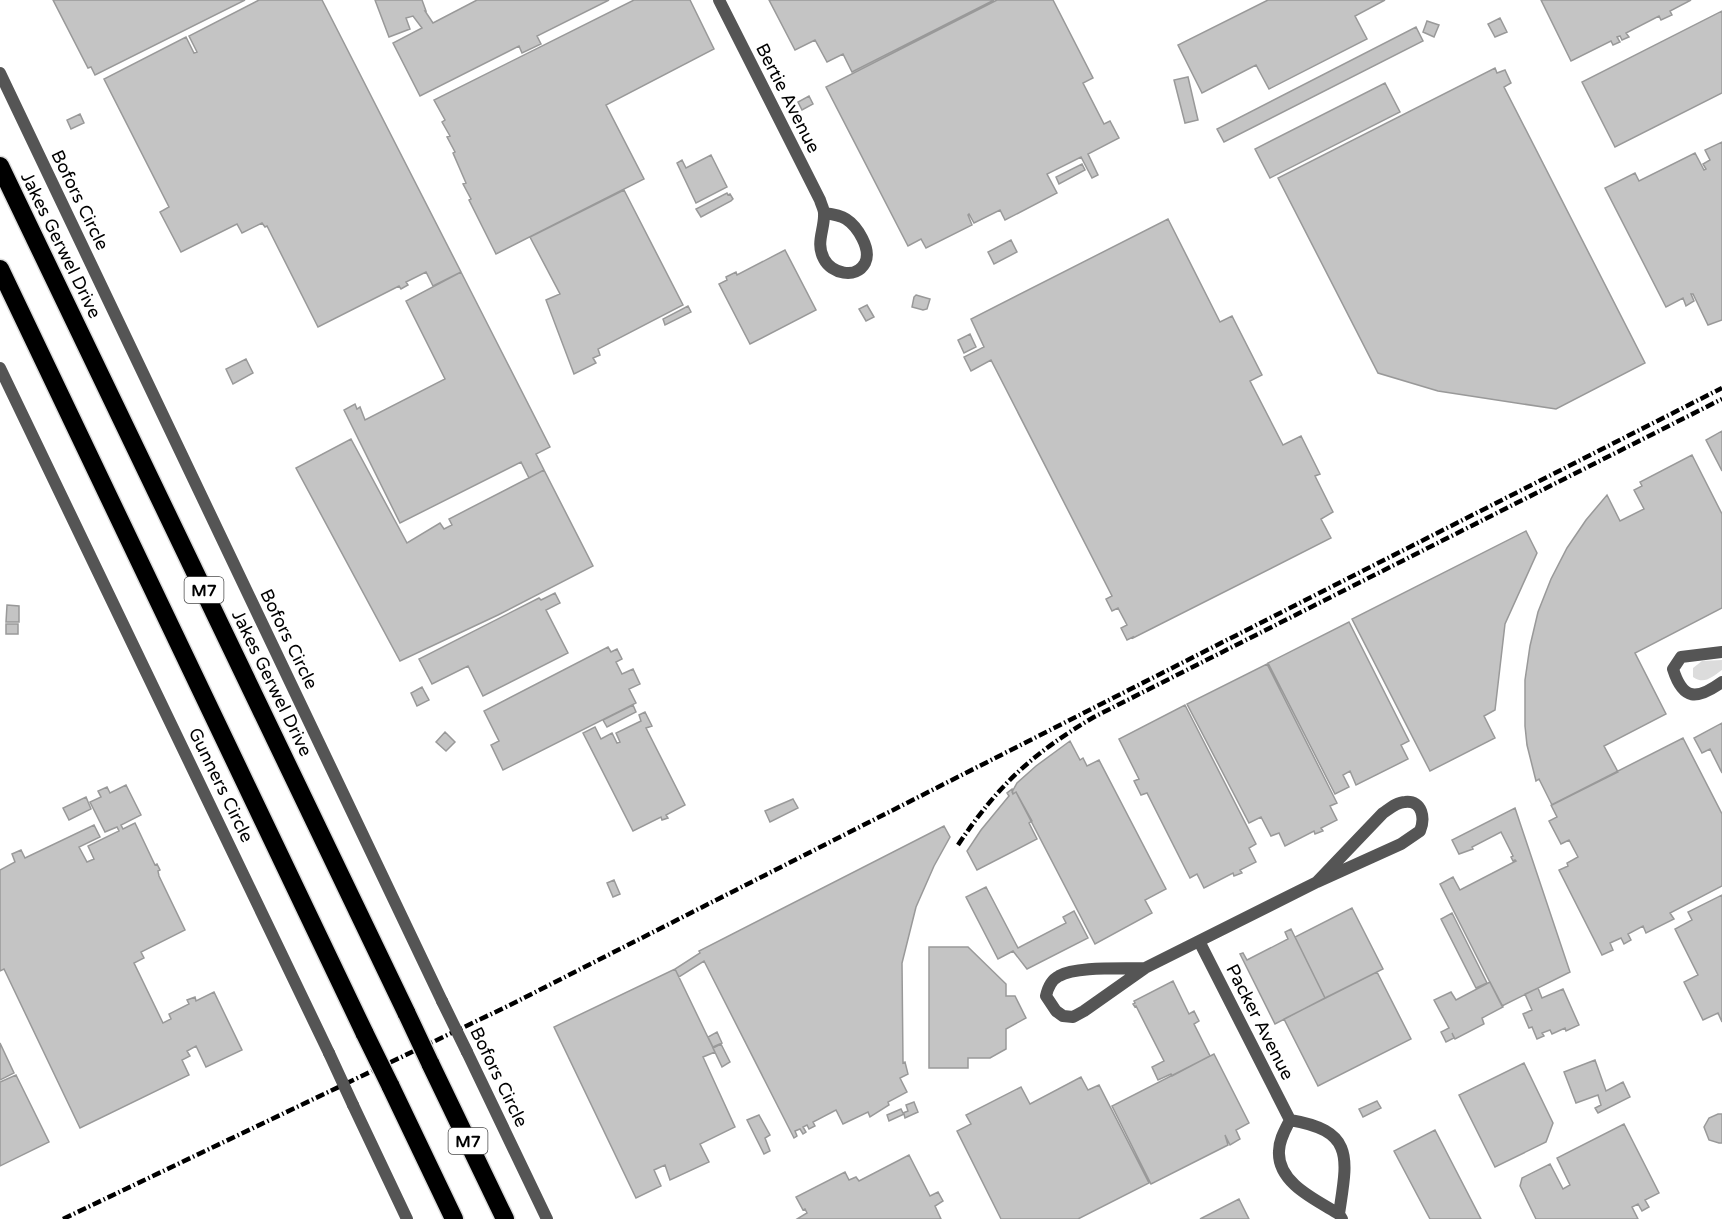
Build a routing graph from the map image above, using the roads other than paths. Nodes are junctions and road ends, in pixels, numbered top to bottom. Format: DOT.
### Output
graph roads {
  1 [pos="719,0"];
  2 [pos="0,73"];
  3 [pos="0,166"];
  4 [pos="824,213"];
  5 [pos="0,269"];
  6 [pos="0,368"];
  7 [pos="1722,652"];
  8 [pos="1722,682"];
  9 [pos="1317,882"];
  10 [pos="1199,941"];
  11 [pos="1145,968"];
  12 [pos="1290,1120"];
  13 [pos="1340,1217"];
  14 [pos="407,1219"];
  15 [pos="454,1219"];
  16 [pos="505,1219"];
  17 [pos="547,1219"];
  1 -- 4 [label="street, Bertie Avenue"];
  2 -- 17 [label="street, Bofors Circle, bridge"];
  3 -- 16 [label="highway, Jakes Gerwel Drive / M7, bridge"];
  4 -- 4 [label="street"];
  5 -- 15 [label="highway, M7, bridge"];
  6 -- 14 [label="street, Gunners Circle, bridge"];
  7 -- 8 [label="street"];
  9 -- 9 [label="street"];
  9 -- 10 [label="street"];
  10 -- 11 [label="street"];
  10 -- 12 [label="street, Packer Avenue"];
  11 -- 11 [label="street"];
  12 -- 13 [label="street"];
  12 -- 13 [label="street"];
}
